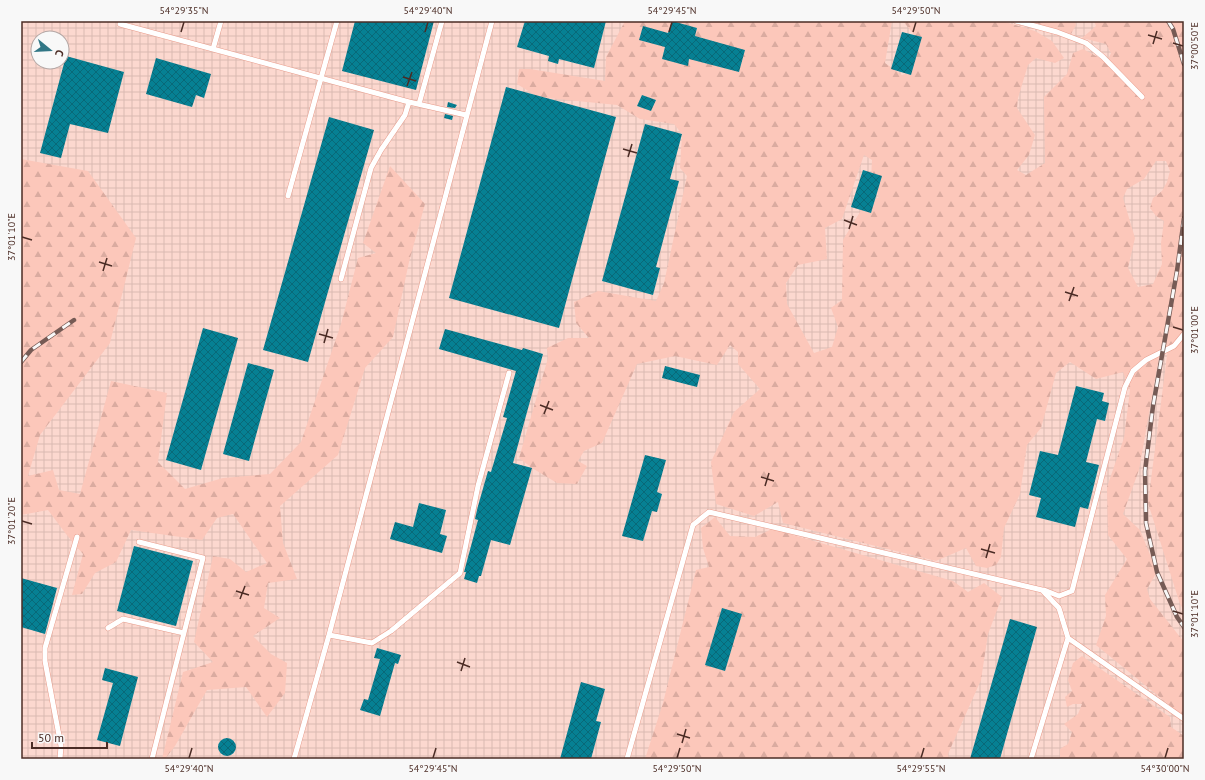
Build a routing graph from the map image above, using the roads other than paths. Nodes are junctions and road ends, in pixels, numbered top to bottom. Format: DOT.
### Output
graph roads {
  1 [pos="121,21"];
  2 [pos="221,21"];
  3 [pos="337,21"];
  4 [pos="442,21"];
  5 [pos="492,21"];
  6 [pos="1016,21"];
  7 [pos="213,49"];
  8 [pos="320,78"];
  9 [pos="1142,97"];
  10 [pos="409,102"];
  11 [pos="418,104"];
  12 [pos="466,115"];
  13 [pos="288,196"];
  14 [pos="340,279"];
  15 [pos="1184,334"];
  16 [pos="509,373"];
  17 [pos="77,536"];
  18 [pos="139,542"];
  19 [pos="1042,590"];
  20 [pos="108,628"];
  21 [pos="184,633"];
  22 [pos="329,635"];
  23 [pos="1068,638"];
  24 [pos="1184,719"];
  25 [pos="60,759"];
  26 [pos="152,759"];
  27 [pos="294,759"];
  28 [pos="627,759"];
  29 [pos="1031,759"];
  1 -- 7 [label="lane"];
  2 -- 7 [label="lane"];
  3 -- 8 [label="lane"];
  4 -- 11 [label="lane"];
  5 -- 12 [label="lane"];
  6 -- 9 [label="lane"];
  7 -- 8 [label="lane"];
  8 -- 10 [label="lane"];
  8 -- 13 [label="lane"];
  10 -- 11 [label="lane"];
  10 -- 14 [label="lane"];
  11 -- 12 [label="lane"];
  12 -- 22 [label="lane"];
  15 -- 19 [label="lane"];
  16 -- 22 [label="lane"];
  17 -- 25 [label="lane"];
  18 -- 21 [label="lane"];
  19 -- 23 [label="lane"];
  19 -- 28 [label="lane"];
  20 -- 21 [label="lane"];
  21 -- 26 [label="lane"];
  22 -- 27 [label="lane"];
  23 -- 24 [label="lane"];
  23 -- 29 [label="lane"];
}
